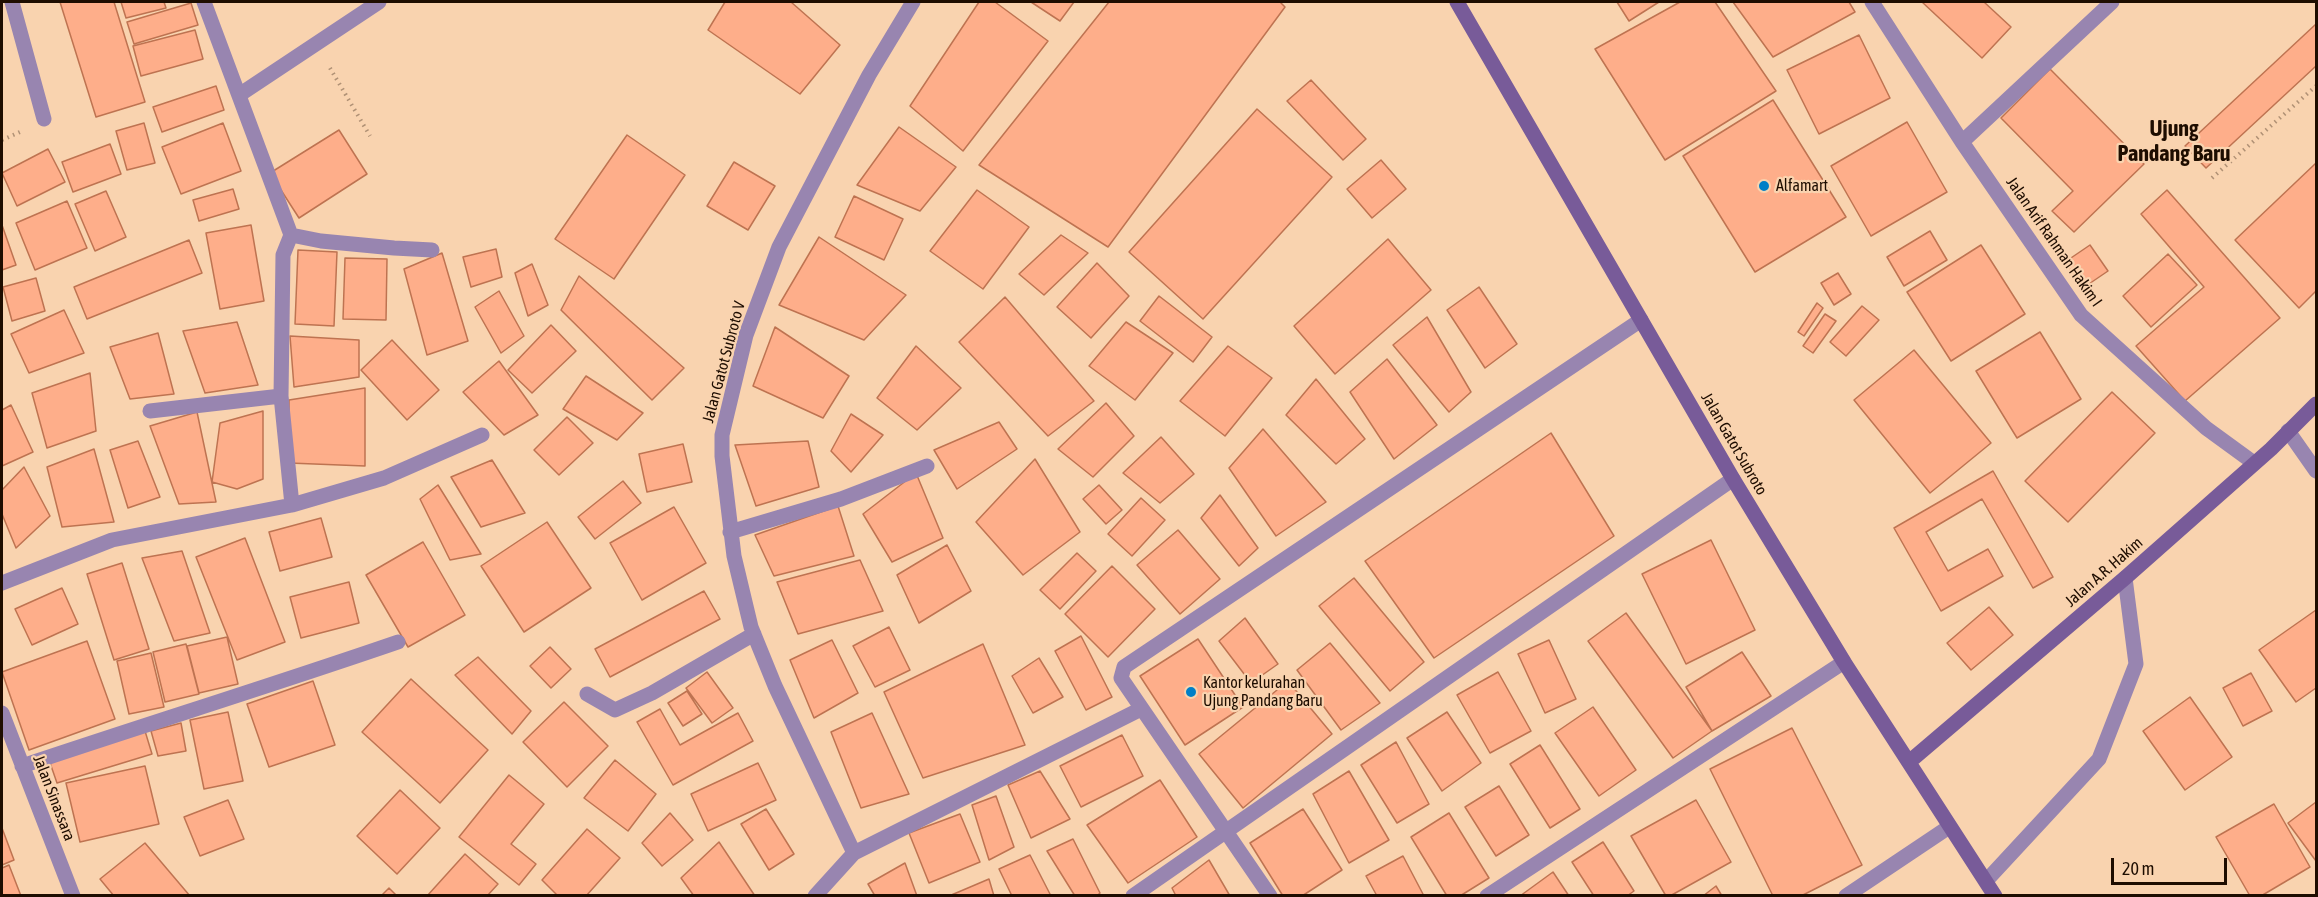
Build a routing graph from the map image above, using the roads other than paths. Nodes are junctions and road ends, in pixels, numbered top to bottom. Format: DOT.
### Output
graph roads {
  1 [pos="12,2"];
  2 [pos="204,2"];
  3 [pos="379,2"];
  4 [pos="914,2"];
  5 [pos="1457,2"];
  6 [pos="1872,2"];
  7 [pos="2112,2"];
  8 [pos="239,95"];
  9 [pos="44,119"];
  10 [pos="1962,142"];
  11 [pos="291,235"];
  12 [pos="432,250"];
  13 [pos="1641,320"];
  14 [pos="281,396"];
  15 [pos="2316,404"];
  16 [pos="150,411"];
  17 [pos="2288,431"];
  18 [pos="482,435"];
  19 [pos="2254,463"];
  20 [pos="927,466"];
  21 [pos="2316,471"];
  22 [pos="1733,479"];
  23 [pos="292,505"];
  24 [pos="730,532"];
  25 [pos="2125,578"];
  26 [pos="2,582"];
  27 [pos="754,634"];
  28 [pos="398,642"];
  29 [pos="1844,662"];
  30 [pos="587,694"];
  31 [pos="1141,710"];
  32 [pos="2,713"];
  33 [pos="1910,762"];
  34 [pos="22,766"];
  35 [pos="1949,827"];
  36 [pos="1226,830"];
  37 [pos="854,853"];
  38 [pos="1986,881"];
  39 [pos="73,896"];
  40 [pos="815,896"];
  41 [pos="1133,896"];
  42 [pos="1270,896"];
  43 [pos="1487,896"];
  44 [pos="1846,896"];
  45 [pos="1995,896"];
  1 -- 9 [label="street"];
  2 -- 8 [label="street"];
  3 -- 8 [label="street"];
  4 -- 24 [label="street, Jalan Gatot Subroto V"];
  5 -- 13 [label="street, Jalan Gatot Subroto"];
  6 -- 10 [label="street, Jalan Arif Rahman Hakim I"];
  7 -- 10 [label="street"];
  8 -- 11 [label="street"];
  10 -- 19 [label="street, Jalan Arif Rahman Hakim I"];
  11 -- 12 [label="street"];
  11 -- 14 [label="street"];
  13 -- 22 [label="street, Jalan Gatot Subroto"];
  13 -- 31 [label="street"];
  14 -- 16 [label="street"];
  14 -- 23 [label="street"];
  15 -- 17 [label="street, Jalan A.R. Hakim"];
  17 -- 19 [label="street, Jalan A.R. Hakim"];
  17 -- 21 [label="street"];
  18 -- 23 [label="street"];
  19 -- 25 [label="street, Jalan A.R. Hakim"];
  20 -- 24 [label="street"];
  22 -- 29 [label="street, Jalan Gatot Subroto"];
  22 -- 36 [label="street"];
  23 -- 26 [label="street"];
  24 -- 27 [label="street, Jalan Gatot Subroto V"];
  25 -- 33 [label="street, Jalan A.R. Hakim"];
  25 -- 38 [label="street"];
  27 -- 30 [label="street"];
  27 -- 37 [label="street, Jalan Gatot Subroto V"];
  28 -- 34 [label="street"];
  29 -- 33 [label="street, Jalan Gatot Subroto"];
  29 -- 43 [label="street"];
  31 -- 36 [label="street"];
  31 -- 37 [label="street"];
  32 -- 34 [label="street, Jalan Sinassara"];
  33 -- 35 [label="street, Jalan Gatot Subroto"];
  34 -- 39 [label="street, Jalan Sinassara"];
  35 -- 38 [label="street, Jalan Gatot Subroto"];
  35 -- 44 [label="street"];
  36 -- 41 [label="street"];
  36 -- 42 [label="street"];
  37 -- 40 [label="street"];
  38 -- 45 [label="street, Jalan Gatot Subroto"];
}
